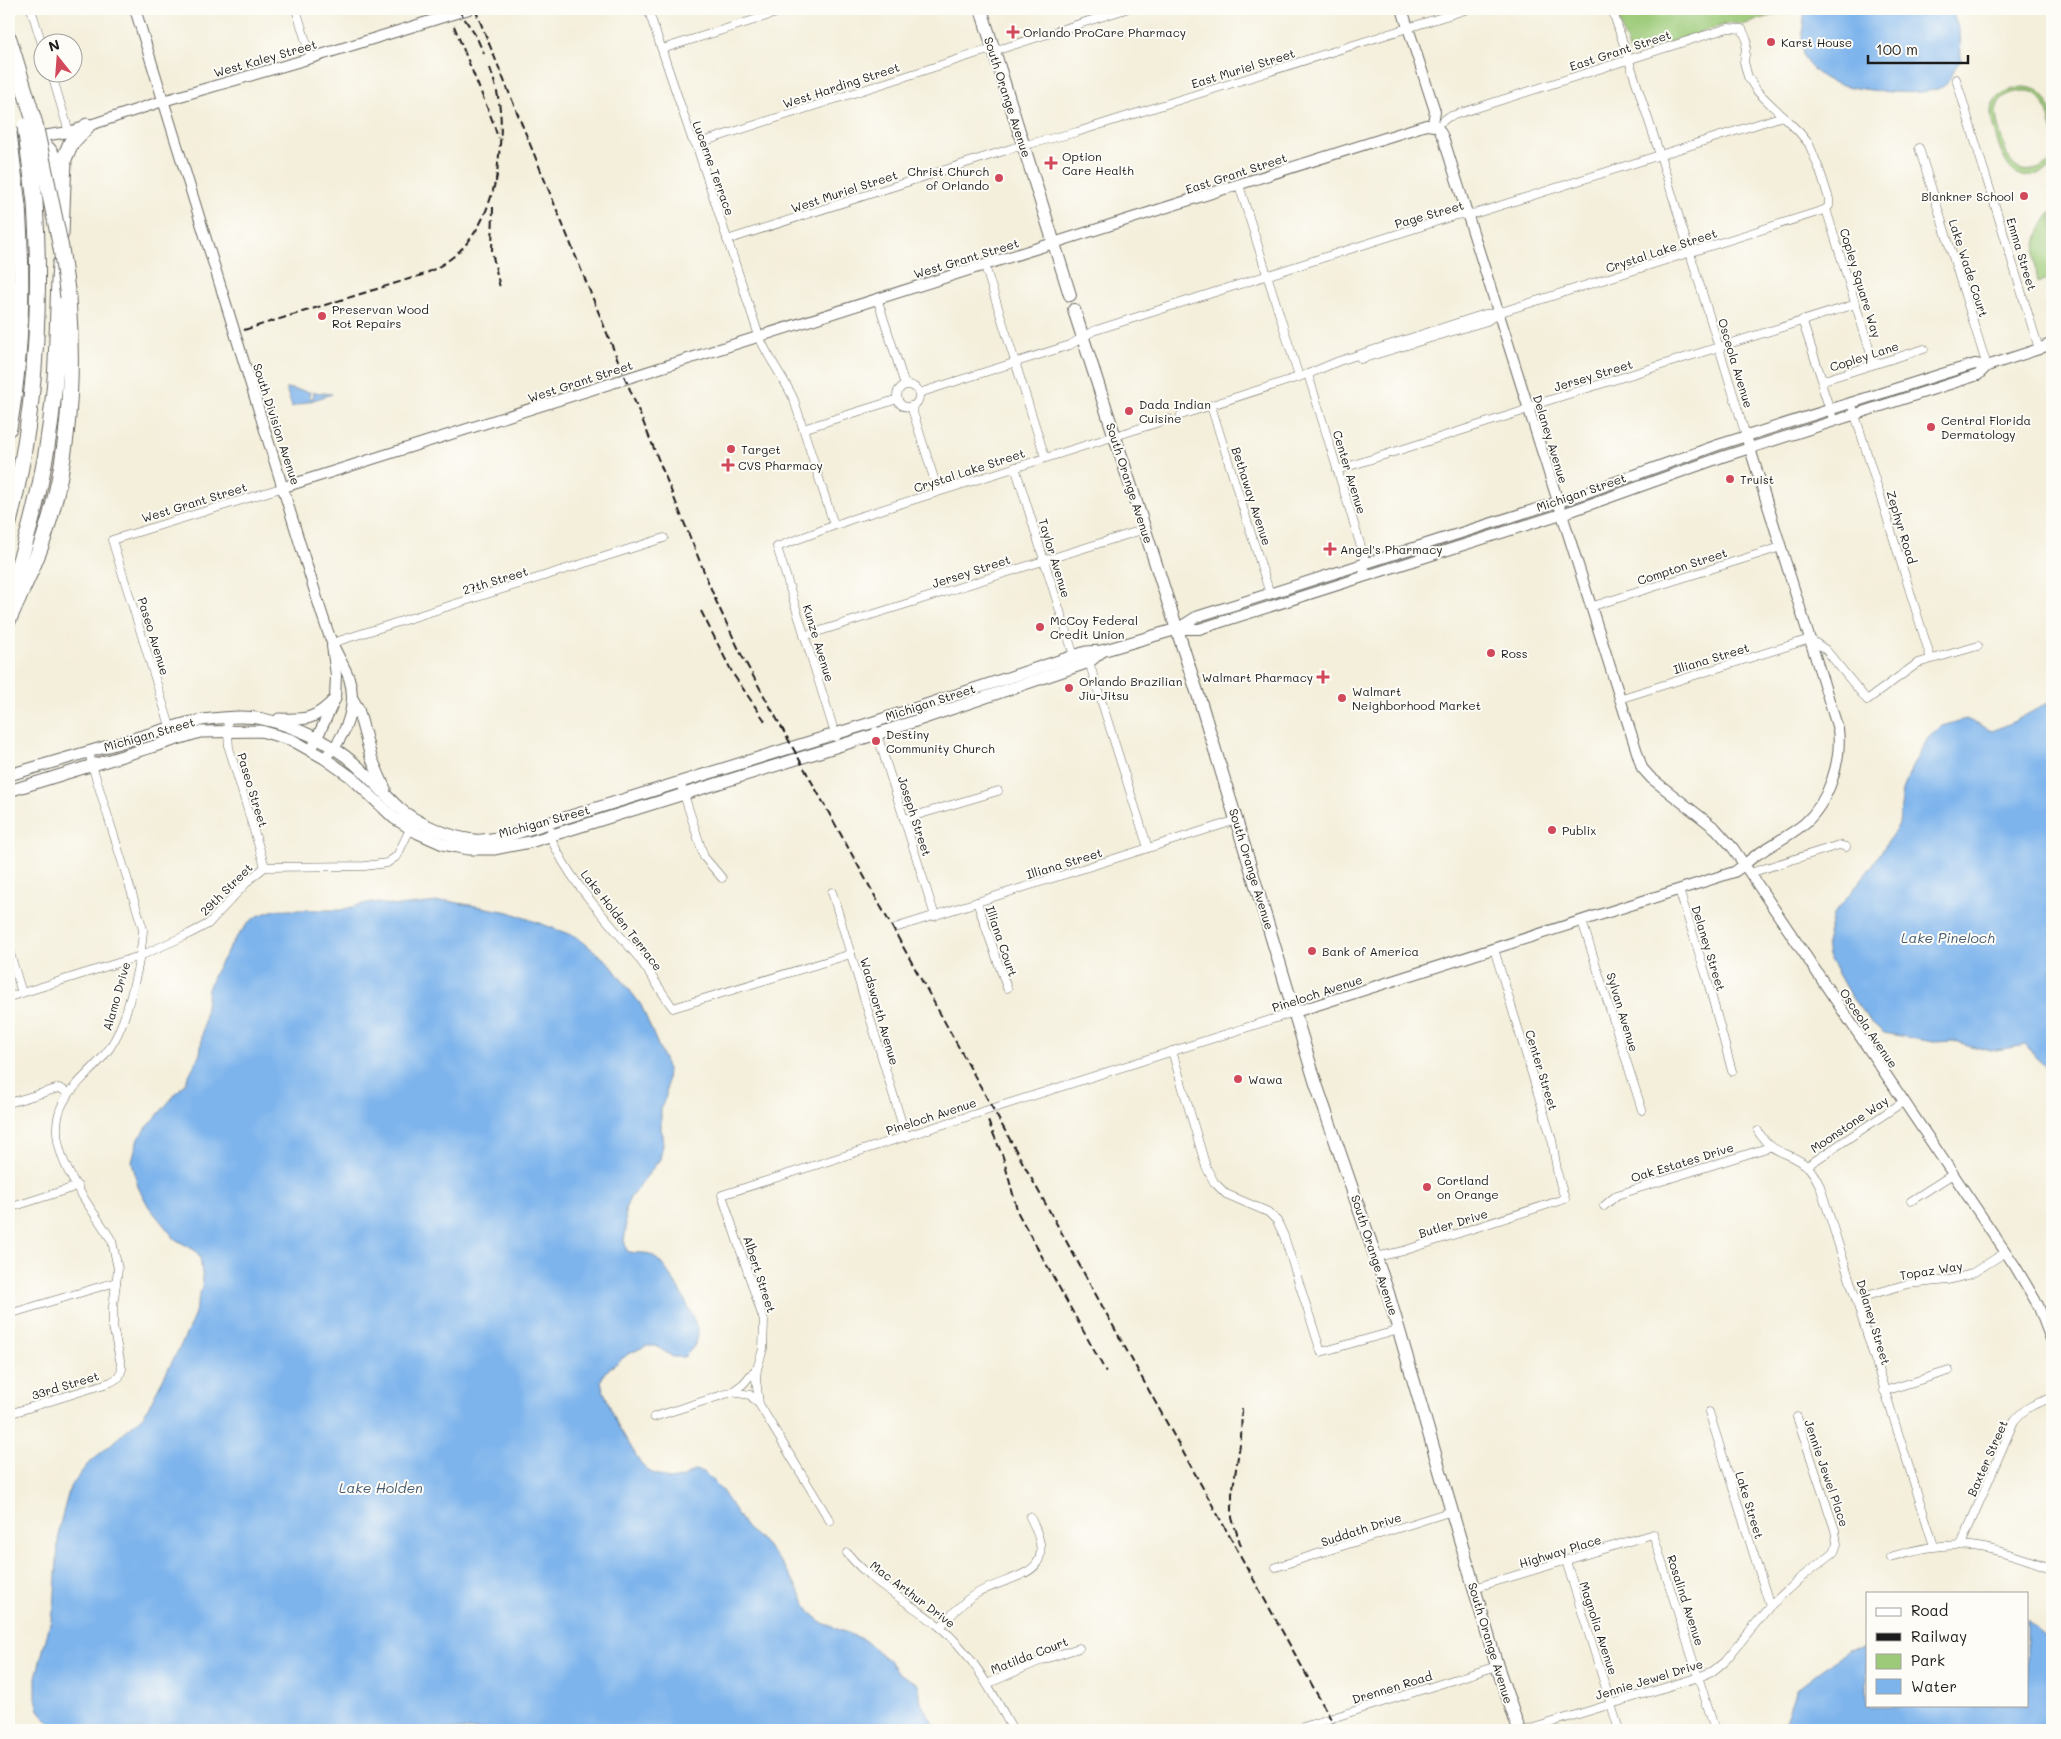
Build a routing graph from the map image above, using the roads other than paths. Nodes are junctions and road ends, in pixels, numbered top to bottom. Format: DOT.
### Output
graph roads {
  1 [pos="31,9"];
  2 [pos="135,9"];
  3 [pos="296,9"];
  4 [pos="469,9"];
  5 [pos="648,9"];
  6 [pos="789,9"];
  7 [pos="981,9"];
  8 [pos="1126,9"];
  9 [pos="1402,9"];
  10 [pos="1468,9"];
  11 [pos="1612,9"];
  12 [pos="1408,28"];
  13 [pos="1742,29"];
  14 [pos="38,32"];
  15 [pos="9,39"];
  16 [pos="9,46"];
  17 [pos="662,49"];
  18 [pos="992,50"];
  19 [pos="311,58"];
  20 [pos="1629,60"];
  21 [pos="1956,79"];
  22 [pos="54,82"];
  23 [pos="164,101"];
  24 [pos="1784,116"];
  25 [pos="1438,121"];
  26 [pos="87,126"];
  27 [pos="29,130"];
  28 [pos="69,132"];
  29 [pos="9,133"];
  30 [pos="696,144"];
  31 [pos="9,146"];
  32 [pos="45,146"];
  33 [pos="1024,146"];
  34 [pos="1919,148"];
  35 [pos="1660,155"];
  36 [pos="9,158"];
  37 [pos="9,176"];
  38 [pos="56,185"];
  39 [pos="1239,186"];
  40 [pos="1827,208"];
  41 [pos="1467,214"];
  42 [pos="727,240"];
  43 [pos="1055,244"];
  44 [pos="1689,252"];
  45 [pos="985,266"];
  46 [pos="1267,276"];
  47 [pos="63,294"];
  48 [pos="1070,295"];
  49 [pos="877,298"];
  50 [pos="1856,304"];
  51 [pos="1074,310"];
  52 [pos="1498,313"];
  53 [pos="1802,320"];
  54 [pos="58,332"];
  55 [pos="759,336"];
  56 [pos="1083,338"];
  57 [pos="2052,343"];
  58 [pos="1718,347"];
  59 [pos="2052,348"];
  60 [pos="1924,349"];
  61 [pos="2039,350"];
  62 [pos="1015,362"];
  63 [pos="1874,364"];
  64 [pos="1988,366"];
  65 [pos="1308,374"];
  66 [pos="1299,377"];
  67 [pos="1823,383"];
  68 [pos="905,386"];
  69 [pos="919,393"];
  70 [pos="898,399"];
  71 [pos="1851,402"];
  72 [pos="912,406"];
  73 [pos="1211,406"];
  74 [pos="1528,408"];
  75 [pos="1830,409"];
  76 [pos="1855,414"];
  77 [pos="1181,415"];
  78 [pos="1169,419"];
  79 [pos="1834,422"];
  80 [pos="9,428"];
  81 [pos="803,429"];
  82 [pos="1114,436"];
  83 [pos="1746,436"];
  84 [pos="1751,448"];
  85 [pos="1045,457"];
  86 [pos="1672,462"];
  87 [pos="1015,467"];
  88 [pos="1337,470"];
  89 [pos="1665,478"];
  90 [pos="284,487"];
  91 [pos="938,491"];
  92 [pos="1557,502"];
  93 [pos="1561,514"];
  94 [pos="9,523"];
  95 [pos="834,525"];
  96 [pos="1145,529"];
  97 [pos="664,538"];
  98 [pos="1445,538"];
  99 [pos="112,540"];
  100 [pos="776,547"];
  101 [pos="1781,547"];
  102 [pos="1449,550"];
  103 [pos="1043,560"];
  104 [pos="1366,563"];
  105 [pos="1362,577"];
  106 [pos="23,586"];
  107 [pos="9,592"];
  108 [pos="1270,594"];
  109 [pos="1590,607"];
  110 [pos="9,619"];
  111 [pos="1177,629"];
  112 [pos="804,636"];
  113 [pos="1810,639"];
  114 [pos="332,642"];
  115 [pos="1978,646"];
  116 [pos="1102,651"];
  117 [pos="1074,656"];
  118 [pos="1931,659"];
  119 [pos="1089,662"];
  120 [pos="1067,670"];
  121 [pos="987,685"];
  122 [pos="991,697"];
  123 [pos="1619,698"];
  124 [pos="335,699"];
  125 [pos="353,700"];
  126 [pos="227,718"];
  127 [pos="262,718"];
  128 [pos="874,722"];
  129 [pos="1837,724"];
  130 [pos="170,727"];
  131 [pos="227,732"];
  132 [pos="836,734"];
  133 [pos="877,734"];
  134 [pos="174,739"];
  135 [pos="317,740"];
  136 [pos="839,746"];
  137 [pos="335,749"];
  138 [pos="89,751"];
  139 [pos="311,751"];
  140 [pos="1636,752"];
  141 [pos="324,758"];
  142 [pos="92,765"];
  143 [pos="9,775"];
  144 [pos="680,782"];
  145 [pos="9,791"];
  146 [pos="998,791"];
  147 [pos="683,795"];
  148 [pos="391,800"];
  149 [pos="904,819"];
  150 [pos="559,820"];
  151 [pos="1237,820"];
  152 [pos="413,824"];
  153 [pos="550,836"];
  154 [pos="1846,847"];
  155 [pos="1148,848"];
  156 [pos="1744,864"];
  157 [pos="265,867"];
  158 [pos="1750,873"];
  159 [pos="722,878"];
  160 [pos="1679,890"];
  161 [pos="832,892"];
  162 [pos="977,902"];
  163 [pos="935,916"];
  164 [pos="1582,920"];
  165 [pos="898,926"];
  166 [pos="1494,949"];
  167 [pos="9,950"];
  168 [pos="851,954"];
  169 [pos="140,956"];
  170 [pos="1007,988"];
  171 [pos="22,993"];
  172 [pos="9,997"];
  173 [pos="1295,1012"];
  174 [pos="1172,1051"];
  175 [pos="1732,1072"];
  176 [pos="69,1093"];
  177 [pos="1903,1102"];
  178 [pos="9,1103"];
  179 [pos="1642,1110"];
  180 [pos="1758,1131"];
  181 [pos="906,1137"];
  182 [pos="1770,1147"];
  183 [pos="1807,1166"];
  184 [pos="1953,1174"];
  185 [pos="78,1186"];
  186 [pos="722,1195"];
  187 [pos="1565,1199"];
  188 [pos="1911,1201"];
  189 [pos="1604,1206"];
  190 [pos="9,1208"];
  191 [pos="2006,1252"];
  192 [pos="1376,1257"];
  193 [pos="116,1282"];
  194 [pos="1856,1299"];
  195 [pos="9,1314"];
  196 [pos="1399,1330"];
  197 [pos="2052,1342"];
  198 [pos="757,1368"];
  199 [pos="122,1370"];
  200 [pos="1949,1371"];
  201 [pos="1884,1391"];
  202 [pos="732,1392"];
  203 [pos="2052,1398"];
  204 [pos="760,1404"];
  205 [pos="1709,1412"];
  206 [pos="9,1414"];
  207 [pos="654,1417"];
  208 [pos="1797,1417"];
  209 [pos="1452,1511"];
  210 [pos="1030,1517"];
  211 [pos="830,1521"];
  212 [pos="1653,1534"];
  213 [pos="1961,1545"];
  214 [pos="1934,1546"];
  215 [pos="847,1553"];
  216 [pos="1890,1558"];
  217 [pos="1824,1560"];
  218 [pos="1566,1561"];
  219 [pos="2052,1566"];
  220 [pos="1276,1567"];
  221 [pos="1474,1588"];
  222 [pos="1770,1606"];
  223 [pos="940,1627"];
  224 [pos="1079,1648"];
  225 [pos="1497,1666"];
  226 [pos="1699,1677"];
  227 [pos="987,1684"];
  228 [pos="1610,1703"];
  229 [pos="1013,1730"];
  230 [pos="1294,1730"];
  231 [pos="1519,1730"];
  232 [pos="1527,1730"];
  233 [pos="1619,1730"];
  234 [pos="1716,1730"];
  1 -- 14 [label="street"];
  2 -- 23 [label="street, South Division Avenue"];
  3 -- 19 [label="street"];
  4 -- 19 [label="street, West Kaley Street"];
  5 -- 17 [label="street, Lucerne Terrace"];
  6 -- 17 [label="street"];
  7 -- 18 [label="main road, South Orange Avenue"];
  8 -- 18 [label="street, West Harding Street"];
  9 -- 12 [label="street, Delaney Avenue"];
  10 -- 12 [label="street, East Muriel Street"];
  11 -- 20 [label="street, Osceola Avenue"];
  12 -- 25 [label="street, Delaney Avenue"];
  12 -- 33 [label="street, East Muriel Street"];
  13 -- 20 [label="street, East Grant Street"];
  13 -- 24 [label="street, Copley Square Way"];
  15 -- 27 [label="highway"];
  16 -- 27 [label="highway"];
  17 -- 30 [label="street, Lucerne Terrace"];
  18 -- 30 [label="street, West Harding Street"];
  18 -- 33 [label="main road, South Orange Avenue"];
  19 -- 23 [label="street, West Kaley Street"];
  20 -- 25 [label="street, East Grant Street"];
  20 -- 35 [label="street, Osceola Avenue"];
  21 -- 61 [label="street, Emma Street"];
  22 -- 28 [label="street"];
  23 -- 26 [label="street, West Kaley Street"];
  23 -- 90 [label="street, South Division Avenue"];
  24 -- 35 [label="street, Page Street"];
  24 -- 40 [label="street, Copley Square Way"];
  25 -- 39 [label="street, East Grant Street"];
  25 -- 41 [label="street, Delaney Avenue"];
  26 -- 28 [label="street, West Kaley Street"];
  26 -- 47 [label="highway"];
  27 -- 28 [label="street, West Kaley Street"];
  27 -- 31 [label="street, West Kaley Street"];
  27 -- 32 [label="highway"];
  27 -- 47 [label="highway, bridge"];
  27 -- 94 [label="highway, bridge"];
  28 -- 32 [label="street, West Kaley Street"];
  29 -- 80 [label="highway, bridge"];
  30 -- 42 [label="street, Lucerne Terrace"];
  32 -- 36 [label="street, West Kaley Street"];
  32 -- 38 [label="highway"];
  33 -- 42 [label="street, West Muriel Street"];
  33 -- 43 [label="main road, South Orange Avenue"];
  34 -- 64 [label="street, Lake Wade Court"];
  35 -- 41 [label="street, Page Street"];
  35 -- 44 [label="street, Osceola Avenue"];
  37 -- 38 [label="highway"];
  38 -- 47 [label="highway"];
  39 -- 43 [label="street, East Grant Street"];
  39 -- 46 [label="street"];
  40 -- 44 [label="street, Crystal Lake Street"];
  40 -- 50 [label="street, Copley Square Way"];
  41 -- 46 [label="street, Page Street"];
  41 -- 52 [label="street, Delaney Avenue"];
  42 -- 55 [label="street, Lucerne Terrace"];
  43 -- 45 [label="street, West Grant Street"];
  43 -- 48 [label="main road, South Orange Avenue"];
  44 -- 52 [label="street, Crystal Lake Street"];
  44 -- 58 [label="street, Osceola Avenue"];
  45 -- 49 [label="street, West Grant Street"];
  45 -- 62 [label="street"];
  46 -- 56 [label="street, Page Street"];
  46 -- 66 [label="street"];
  47 -- 54 [label="highway"];
  47 -- 106 [label="highway"];
  48 -- 51 [label="main road, South Orange Avenue"];
  49 -- 55 [label="street, West Grant Street"];
  49 -- 68 [label="street"];
  50 -- 53 [label="street, Jersey Street"];
  50 -- 63 [label="street, Copley Square Way"];
  51 -- 56 [label="main road, South Orange Avenue"];
  52 -- 65 [label="street, Crystal Lake Street"];
  52 -- 74 [label="street, Delaney Avenue"];
  53 -- 58 [label="street, Jersey Street"];
  53 -- 67 [label="street"];
  54 -- 106 [label="highway"];
  54 -- 107 [label="highway"];
  55 -- 81 [label="street, Lucerne Terrace"];
  55 -- 90 [label="street, West Grant Street"];
  56 -- 62 [label="street, Page Street"];
  56 -- 82 [label="main road, South Orange Avenue"];
  57 -- 61 [label="street, Michigan Street"];
  58 -- 74 [label="street, Jersey Street"];
  58 -- 83 [label="street, Osceola Avenue"];
  59 -- 61 [label="street, Michigan Street"];
  60 -- 63 [label="street, Copley Lane"];
  61 -- 64 [label="street, Michigan Street"];
  62 -- 69 [label="street, Page Street"];
  62 -- 85 [label="street"];
  63 -- 67 [label="street, Copley Lane"];
  64 -- 71 [label="street, Michigan Street"];
  64 -- 76 [label="street, Michigan Street"];
  65 -- 66 [label="street, Crystal Lake Street"];
  65 -- 88 [label="street, Center Avenue"];
  66 -- 73 [label="street, Crystal Lake Street"];
  67 -- 75 [label="street, Copley Lane"];
  68 -- 69 [label="street"];
  68 -- 70 [label="street"];
  69 -- 72 [label="street"];
  70 -- 72 [label="street"];
  70 -- 81 [label="street"];
  71 -- 75 [label="street, Michigan Street"];
  71 -- 76 [label="street, Zephyr Road"];
  72 -- 91 [label="street"];
  73 -- 77 [label="street, Crystal Lake Street"];
  73 -- 108 [label="street, Bethaway Avenue"];
  74 -- 88 [label="street, Jersey Street"];
  74 -- 92 [label="street, Delaney Avenue"];
  75 -- 79 [label="street, Copley Lane"];
  75 -- 83 [label="street, Michigan Street"];
  76 -- 79 [label="street, Michigan Street"];
  76 -- 118 [label="street, Zephyr Road"];
  78 -- 82 [label="street, Crystal Lake Street"];
  79 -- 84 [label="street, Michigan Street"];
  81 -- 95 [label="street, Lucerne Terrace"];
  82 -- 85 [label="street, Crystal Lake Street"];
  82 -- 96 [label="main road, South Orange Avenue"];
  83 -- 84 [label="street, Osceola Avenue"];
  83 -- 86 [label="street, Michigan Street"];
  84 -- 89 [label="street, Michigan Street"];
  84 -- 101 [label="street, Osceola Avenue"];
  85 -- 87 [label="street, Crystal Lake Street"];
  86 -- 89 [label="street"];
  86 -- 92 [label="street, Michigan Street"];
  87 -- 91 [label="street, Crystal Lake Street"];
  87 -- 103 [label="street, Taylor Avenue"];
  88 -- 104 [label="street, Center Avenue"];
  89 -- 93 [label="street, Michigan Street"];
  90 -- 99 [label="street, West Grant Street"];
  90 -- 114 [label="street, South Division Avenue"];
  91 -- 95 [label="street, Crystal Lake Street"];
  92 -- 93 [label="street, Delaney Avenue"];
  92 -- 98 [label="street, Michigan Street"];
  93 -- 102 [label="street, Michigan Street"];
  93 -- 109 [label="street, Delaney Avenue"];
  95 -- 100 [label="street, Crystal Lake Street"];
  96 -- 103 [label="street, Jersey Street"];
  96 -- 111 [label="main road, South Orange Avenue"];
  97 -- 114 [label="street, 27th Street"];
  98 -- 102 [label="street"];
  98 -- 104 [label="street, Michigan Street"];
  99 -- 130 [label="street, Paseo Avenue"];
  100 -- 112 [label="street, Kunze Avenue"];
  101 -- 109 [label="street, Compton Street"];
  101 -- 113 [label="street, Osceola Avenue"];
  102 -- 105 [label="street, Michigan Street"];
  103 -- 112 [label="street, Jersey Street"];
  103 -- 117 [label="street, Taylor Avenue"];
  104 -- 105 [label="street"];
  104 -- 108 [label="street, Michigan Street"];
  105 -- 111 [label="street, Michigan Street"];
  106 -- 110 [label="highway"];
  108 -- 111 [label="street, Michigan Street"];
  109 -- 123 [label="street, Delaney Avenue"];
  111 -- 116 [label="main road, Michigan Street"];
  111 -- 151 [label="main road, South Orange Avenue"];
  112 -- 132 [label="street, Kunze Avenue"];
  113 -- 118 [label="street"];
  113 -- 123 [label="street, Illiana Street"];
  113 -- 129 [label="street, Osceola Avenue"];
  114 -- 124 [label="street, South Division Avenue"];
  114 -- 125 [label="street, South Division Avenue"];
  115 -- 118 [label="street"];
  116 -- 117 [label="main road, Michigan Street"];
  116 -- 119 [label="main road, Michigan Street"];
  117 -- 120 [label="main road"];
  117 -- 121 [label="main road, Michigan Street"];
  119 -- 120 [label="main road, Michigan Street"];
  119 -- 155 [label="street"];
  120 -- 122 [label="main road, Michigan Street"];
  121 -- 122 [label="main road"];
  121 -- 128 [label="main road, Michigan Street"];
  122 -- 133 [label="main road, Michigan Street"];
  123 -- 140 [label="street, Delaney Avenue"];
  124 -- 125 [label="street"];
  124 -- 127 [label="main road"];
  124 -- 135 [label="street, South Division Avenue"];
  125 -- 137 [label="street, South Division Avenue"];
  125 -- 148 [label="main road"];
  126 -- 127 [label="main road, Michigan Street"];
  126 -- 130 [label="main road, Michigan Street"];
  126 -- 131 [label="street, Paseo Street"];
  127 -- 135 [label="main road, Michigan Street"];
  128 -- 132 [label="main road, Michigan Street"];
  128 -- 133 [label="street, Joseph Street"];
  129 -- 156 [label="street, Pineloch Avenue"];
  130 -- 134 [label="street, Paseo Avenue"];
  130 -- 138 [label="main road, Michigan Street"];
  131 -- 134 [label="main road, Michigan Street"];
  131 -- 139 [label="main road, Michigan Street"];
  131 -- 157 [label="street, Paseo Street"];
  132 -- 136 [label="street, Kunze Avenue"];
  132 -- 144 [label="main road, Michigan Street"];
  133 -- 136 [label="main road, Michigan Street"];
  133 -- 149 [label="street, Joseph Street"];
  134 -- 142 [label="main road, Michigan Street"];
  135 -- 137 [label="main road, Michigan Street"];
  135 -- 139 [label="street, South Division Avenue"];
  136 -- 147 [label="main road, Michigan Street"];
  137 -- 141 [label="street, South Division Avenue"];
  137 -- 148 [label="main road, Michigan Street"];
  138 -- 142 [label="street, Alamo Drive"];
  138 -- 143 [label="main road, Michigan Street"];
  139 -- 141 [label="main road, Michigan Street"];
  140 -- 156 [label="street, Osceola Avenue"];
  141 -- 152 [label="main road, Michigan Street"];
  142 -- 145 [label="main road, Michigan Street"];
  142 -- 169 [label="street, Alamo Drive"];
  144 -- 147 [label="street"];
  144 -- 150 [label="main road, Michigan Street"];
  146 -- 149 [label="street"];
  147 -- 153 [label="main road, Michigan Street"];
  147 -- 159 [label="street"];
  148 -- 152 [label="main road, Michigan Street"];
  149 -- 163 [label="street, Joseph Street"];
  150 -- 152 [label="main road, Michigan Street"];
  150 -- 153 [label="street"];
  151 -- 155 [label="street, Illiana Street"];
  151 -- 173 [label="main road, South Orange Avenue"];
  152 -- 153 [label="main road, Michigan Street"];
  152 -- 157 [label="street, 29th Street"];
  153 -- 168 [label="street, Lake Holden Terrace"];
  154 -- 158 [label="street"];
  155 -- 162 [label="street, Illiana Street"];
  156 -- 158 [label="street, Osceola Avenue"];
  156 -- 160 [label="street, Pineloch Avenue"];
  157 -- 169 [label="street, 29th Street"];
  158 -- 177 [label="street, Osceola Avenue"];
  160 -- 164 [label="street, Pineloch Avenue"];
  160 -- 175 [label="street, Delaney Street"];
  161 -- 168 [label="street, Wadsworth Avenue"];
  162 -- 163 [label="street, Illiana Street"];
  162 -- 170 [label="street, Illiana Court"];
  163 -- 165 [label="street, Illiana Street"];
  164 -- 166 [label="street, Pineloch Avenue"];
  164 -- 179 [label="street, Sylvan Avenue"];
  166 -- 173 [label="street, Pineloch Avenue"];
  166 -- 187 [label="street, Center Street"];
  167 -- 171 [label="street"];
  168 -- 181 [label="street, Wadsworth Avenue"];
  169 -- 171 [label="street, 29th Street"];
  169 -- 176 [label="street, Alamo Drive"];
  171 -- 172 [label="street, 29th Street"];
  173 -- 174 [label="street, Pineloch Avenue"];
  173 -- 192 [label="main road, South Orange Avenue"];
  174 -- 181 [label="street, Pineloch Avenue"];
  174 -- 196 [label="street"];
  176 -- 178 [label="street"];
  176 -- 185 [label="street, Alamo Drive"];
  177 -- 183 [label="street, Moonstone Way"];
  177 -- 184 [label="street, Osceola Avenue"];
  180 -- 182 [label="street"];
  181 -- 186 [label="street, Pineloch Avenue"];
  182 -- 183 [label="street"];
  182 -- 189 [label="street, Oak Estates Drive"];
  183 -- 194 [label="street, Delaney Street"];
  184 -- 188 [label="street"];
  184 -- 191 [label="street, Osceola Avenue"];
  185 -- 190 [label="street"];
  185 -- 193 [label="street, Alamo Drive"];
  186 -- 198 [label="street, Albert Street"];
  187 -- 192 [label="street, Butler Drive"];
  191 -- 194 [label="street, Topaz Way"];
  191 -- 197 [label="street, Osceola Avenue"];
  192 -- 196 [label="main road, South Orange Avenue"];
  193 -- 195 [label="street"];
  193 -- 199 [label="street, Alamo Drive"];
  194 -- 201 [label="street, Delaney Street"];
  196 -- 209 [label="main road, South Orange Avenue"];
  198 -- 202 [label="street"];
  198 -- 204 [label="street, Albert Street"];
  199 -- 206 [label="street, 33rd Street"];
  200 -- 201 [label="street"];
  201 -- 214 [label="street, Delaney Street"];
  202 -- 204 [label="street"];
  202 -- 207 [label="street"];
  203 -- 213 [label="street, Baxter Street"];
  204 -- 211 [label="street, Albert Street"];
  205 -- 222 [label="street, Lake Street"];
  208 -- 217 [label="street, Jennie Jewel Place"];
  209 -- 220 [label="street, Suddath Drive"];
  209 -- 221 [label="main road, South Orange Avenue"];
  210 -- 223 [label="street"];
  212 -- 218 [label="street, Highway Place"];
  212 -- 226 [label="street, Rosalind Avenue"];
  213 -- 214 [label="street"];
  213 -- 219 [label="street"];
  214 -- 216 [label="street"];
  215 -- 223 [label="street, Mac Arthur Drive"];
  217 -- 222 [label="street, Jennie Jewel Drive"];
  218 -- 221 [label="street, Highway Place"];
  218 -- 228 [label="street, Magnolia Avenue"];
  221 -- 225 [label="main road, South Orange Avenue"];
  222 -- 226 [label="street, Jennie Jewel Drive"];
  223 -- 227 [label="street, Mac Arthur Drive"];
  224 -- 227 [label="street, Matilda Court"];
  225 -- 230 [label="street, Drennen Road"];
  225 -- 231 [label="main road, South Orange Avenue"];
  226 -- 228 [label="street, Jennie Jewel Drive"];
  226 -- 234 [label="street, Rosalind Avenue"];
  227 -- 229 [label="street, Mac Arthur Drive"];
  228 -- 232 [label="street, Jennie Jewel Drive"];
  228 -- 233 [label="street, Magnolia Avenue"];
}
